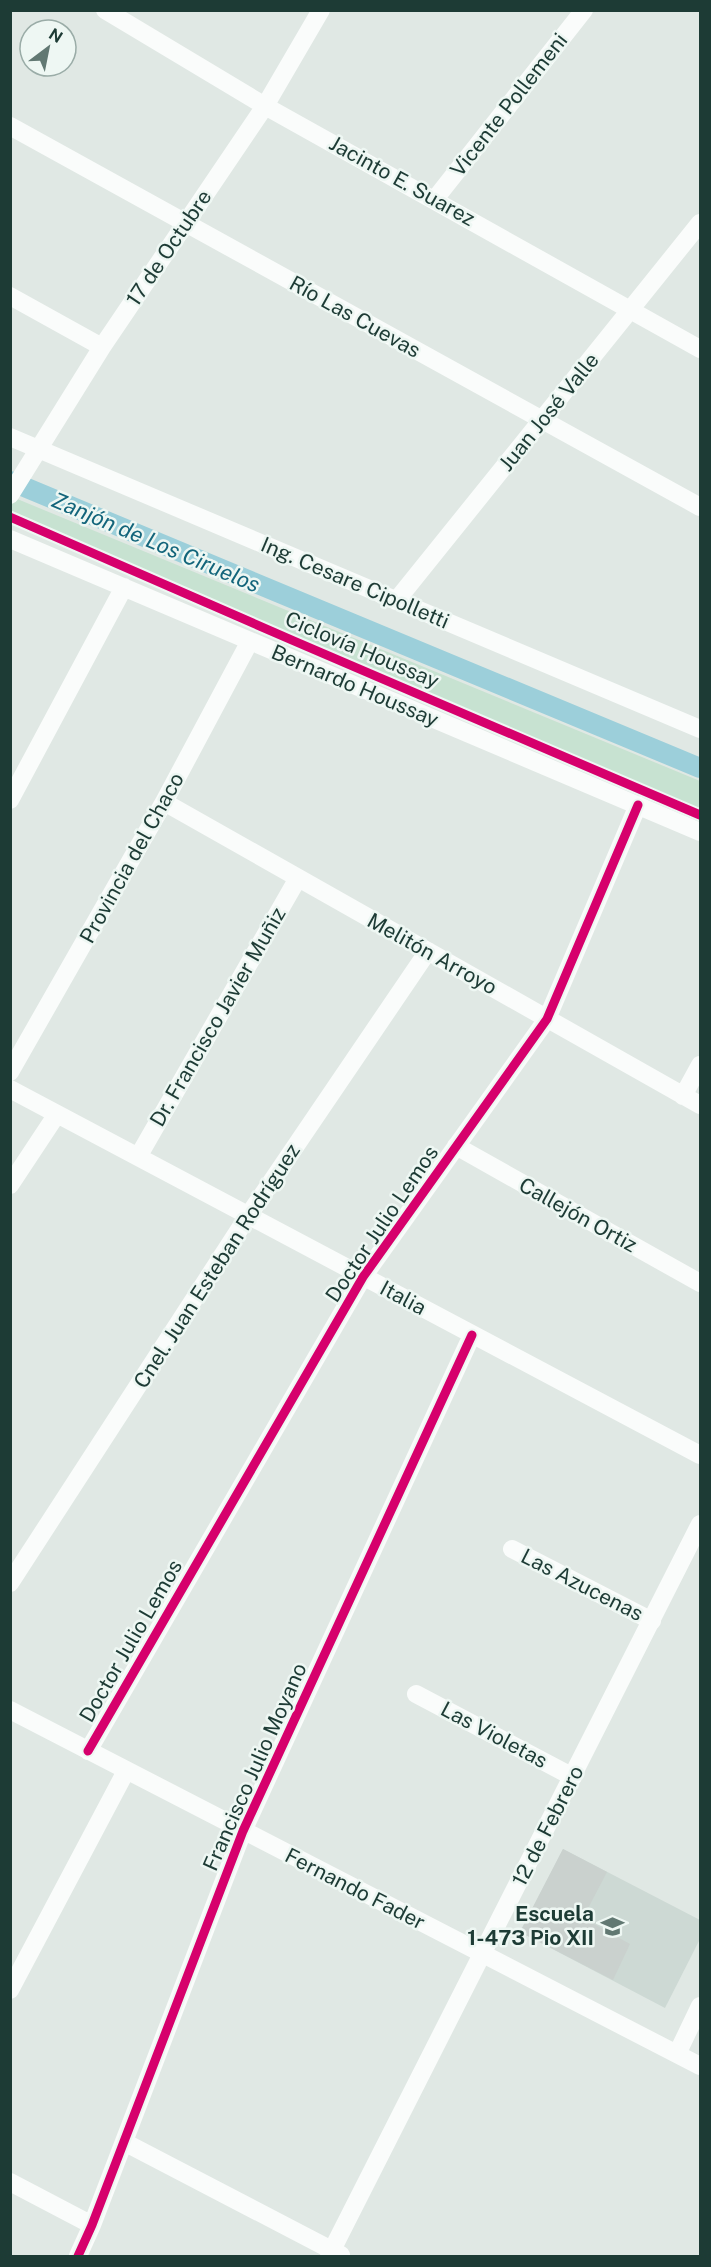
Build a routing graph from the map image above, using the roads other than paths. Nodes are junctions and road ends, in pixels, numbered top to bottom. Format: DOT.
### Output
graph roads {
  1 [pos="321,10"];
  2 [pos="584,10"];
  3 [pos="110,12"];
  4 [pos="265,106"];
  5 [pos="10,126"];
  6 [pos="435,199"];
  7 [pos="187,224"];
  8 [pos="700,224"];
  9 [pos="10,296"];
  10 [pos="632,311"];
  11 [pos="102,347"];
  12 [pos="700,349"];
  13 [pos="542,419"];
  14 [pos="10,437"];
  15 [pos="38,449"];
  16 [pos="18,482"];
  17 [pos="700,507"];
  18 [pos="10,539"];
  19 [pos="124,587"];
  20 [pos="396,601"];
  21 [pos="250,641"];
  22 [pos="700,729"];
  23 [pos="10,800"];
  24 [pos="164,802"];
  25 [pos="638,806"];
  26 [pos="700,832"];
  27 [pos="298,878"];
  28 [pos="428,951"];
  29 [pos="547,1019"];
  30 [pos="700,1065"];
  31 [pos="10,1072"];
  32 [pos="10,1089"];
  33 [pos="683,1096"];
  34 [pos="700,1106"];
  35 [pos="57,1114"];
  36 [pos="456,1146"];
  37 [pos="138,1157"];
  38 [pos="10,1185"];
  39 [pos="248,1216"];
  40 [pos="363,1277"];
  41 [pos="700,1283"];
  42 [pos="472,1335"];
  43 [pos="700,1455"];
  44 [pos="700,1524"];
  45 [pos="512,1549"];
  46 [pos="10,1582"];
  47 [pos="652,1621"];
  48 [pos="416,1694"];
  49 [pos="10,1710"];
  50 [pos="88,1751"];
  51 [pos="126,1772"];
  52 [pos="573,1777"];
  53 [pos="243,1831"];
  54 [pos="483,1954"];
  55 [pos="10,1990"];
  56 [pos="700,2006"];
  57 [pos="676,2054"];
  58 [pos="700,2066"];
  59 [pos="124,2142"];
  60 [pos="10,2182"];
  61 [pos="92,2225"];
  62 [pos="335,2255"];
  63 [pos="78,2256"];
  1 -- 4 [label="street, 17 de Octubre"];
  2 -- 6 [label="street, Vicente Pollemeni"];
  3 -- 4 [label="street, Jacinto E. Suarez"];
  4 -- 6 [label="street, Jacinto E. Suarez"];
  4 -- 7 [label="street, 17 de Octubre"];
  5 -- 7 [label="street, Río Las Cuevas"];
  6 -- 10 [label="street, Jacinto E. Suarez"];
  7 -- 11 [label="street, 17 de Octubre"];
  7 -- 13 [label="street, Río Las Cuevas"];
  8 -- 10 [label="street, Juan José Valle"];
  9 -- 11 [label="street"];
  10 -- 12 [label="street, Jacinto E. Suarez"];
  10 -- 13 [label="street, Juan José Valle"];
  11 -- 15 [label="street, 17 de Octubre"];
  13 -- 17 [label="street, Río Las Cuevas"];
  13 -- 20 [label="street, Juan José Valle"];
  14 -- 15 [label="street, Ing. Cesare Cipolletti"];
  15 -- 16 [label="street, 17 de Octubre"];
  15 -- 20 [label="street, Ing. Cesare Cipolletti"];
  18 -- 19 [label="street, Bernardo Houssay"];
  19 -- 21 [label="street, Bernardo Houssay"];
  19 -- 23 [label="street"];
  20 -- 22 [label="street, Ing. Cesare Cipolletti"];
  21 -- 24 [label="street, Provincia del Chaco"];
  21 -- 25 [label="street, Bernardo Houssay"];
  24 -- 27 [label="street, Melitón Arroyo"];
  24 -- 31 [label="street, Provincia del Chaco"];
  25 -- 26 [label="street, Bernardo Houssay"];
  25 -- 29 [label="street, Doctor Julio Lemos"];
  27 -- 28 [label="street, Melitón Arroyo"];
  27 -- 37 [label="street, Dr. Francisco Javier Muñiz"];
  28 -- 29 [label="street, Melitón Arroyo"];
  28 -- 39 [label="street, Cnel. Juan Esteban Rodríguez"];
  29 -- 33 [label="street, Melitón Arroyo"];
  29 -- 36 [label="street, Doctor Julio Lemos"];
  30 -- 33 [label="street"];
  32 -- 35 [label="street, Italia"];
  33 -- 34 [label="street, Melitón Arroyo"];
  35 -- 37 [label="street, Italia"];
  35 -- 38 [label="street"];
  36 -- 40 [label="street, Doctor Julio Lemos"];
  36 -- 41 [label="street, Callejón Ortiz"];
  37 -- 39 [label="street, Italia"];
  39 -- 40 [label="street, Italia"];
  39 -- 46 [label="street, Cnel. Juan Esteban Rodríguez"];
  40 -- 42 [label="street, Italia"];
  40 -- 50 [label="street, Doctor Julio Lemos"];
  42 -- 43 [label="street, Italia"];
  42 -- 53 [label="street, Francisco Julio Moyano"];
  44 -- 47 [label="street, 12 de Febrero"];
  45 -- 47 [label="street, Las Azucenas"];
  47 -- 52 [label="street, 12 de Febrero"];
  48 -- 52 [label="street, Las Violetas"];
  49 -- 50 [label="street, Fernando Fader"];
  50 -- 51 [label="street, Fernando Fader"];
  51 -- 53 [label="street, Fernando Fader"];
  51 -- 55 [label="street"];
  52 -- 54 [label="street, 12 de Febrero"];
  53 -- 54 [label="street, Fernando Fader"];
  53 -- 59 [label="street, Francisco Julio Moyano"];
  54 -- 57 [label="street, Fernando Fader"];
  54 -- 62 [label="street, 12 de Febrero"];
  56 -- 57 [label="street"];
  57 -- 58 [label="street, Fernando Fader"];
  59 -- 61 [label="street, Francisco Julio Moyano"];
  59 -- 62 [label="street"];
  60 -- 61 [label="street"];
  61 -- 63 [label="street, Francisco Julio Moyano"];
}
